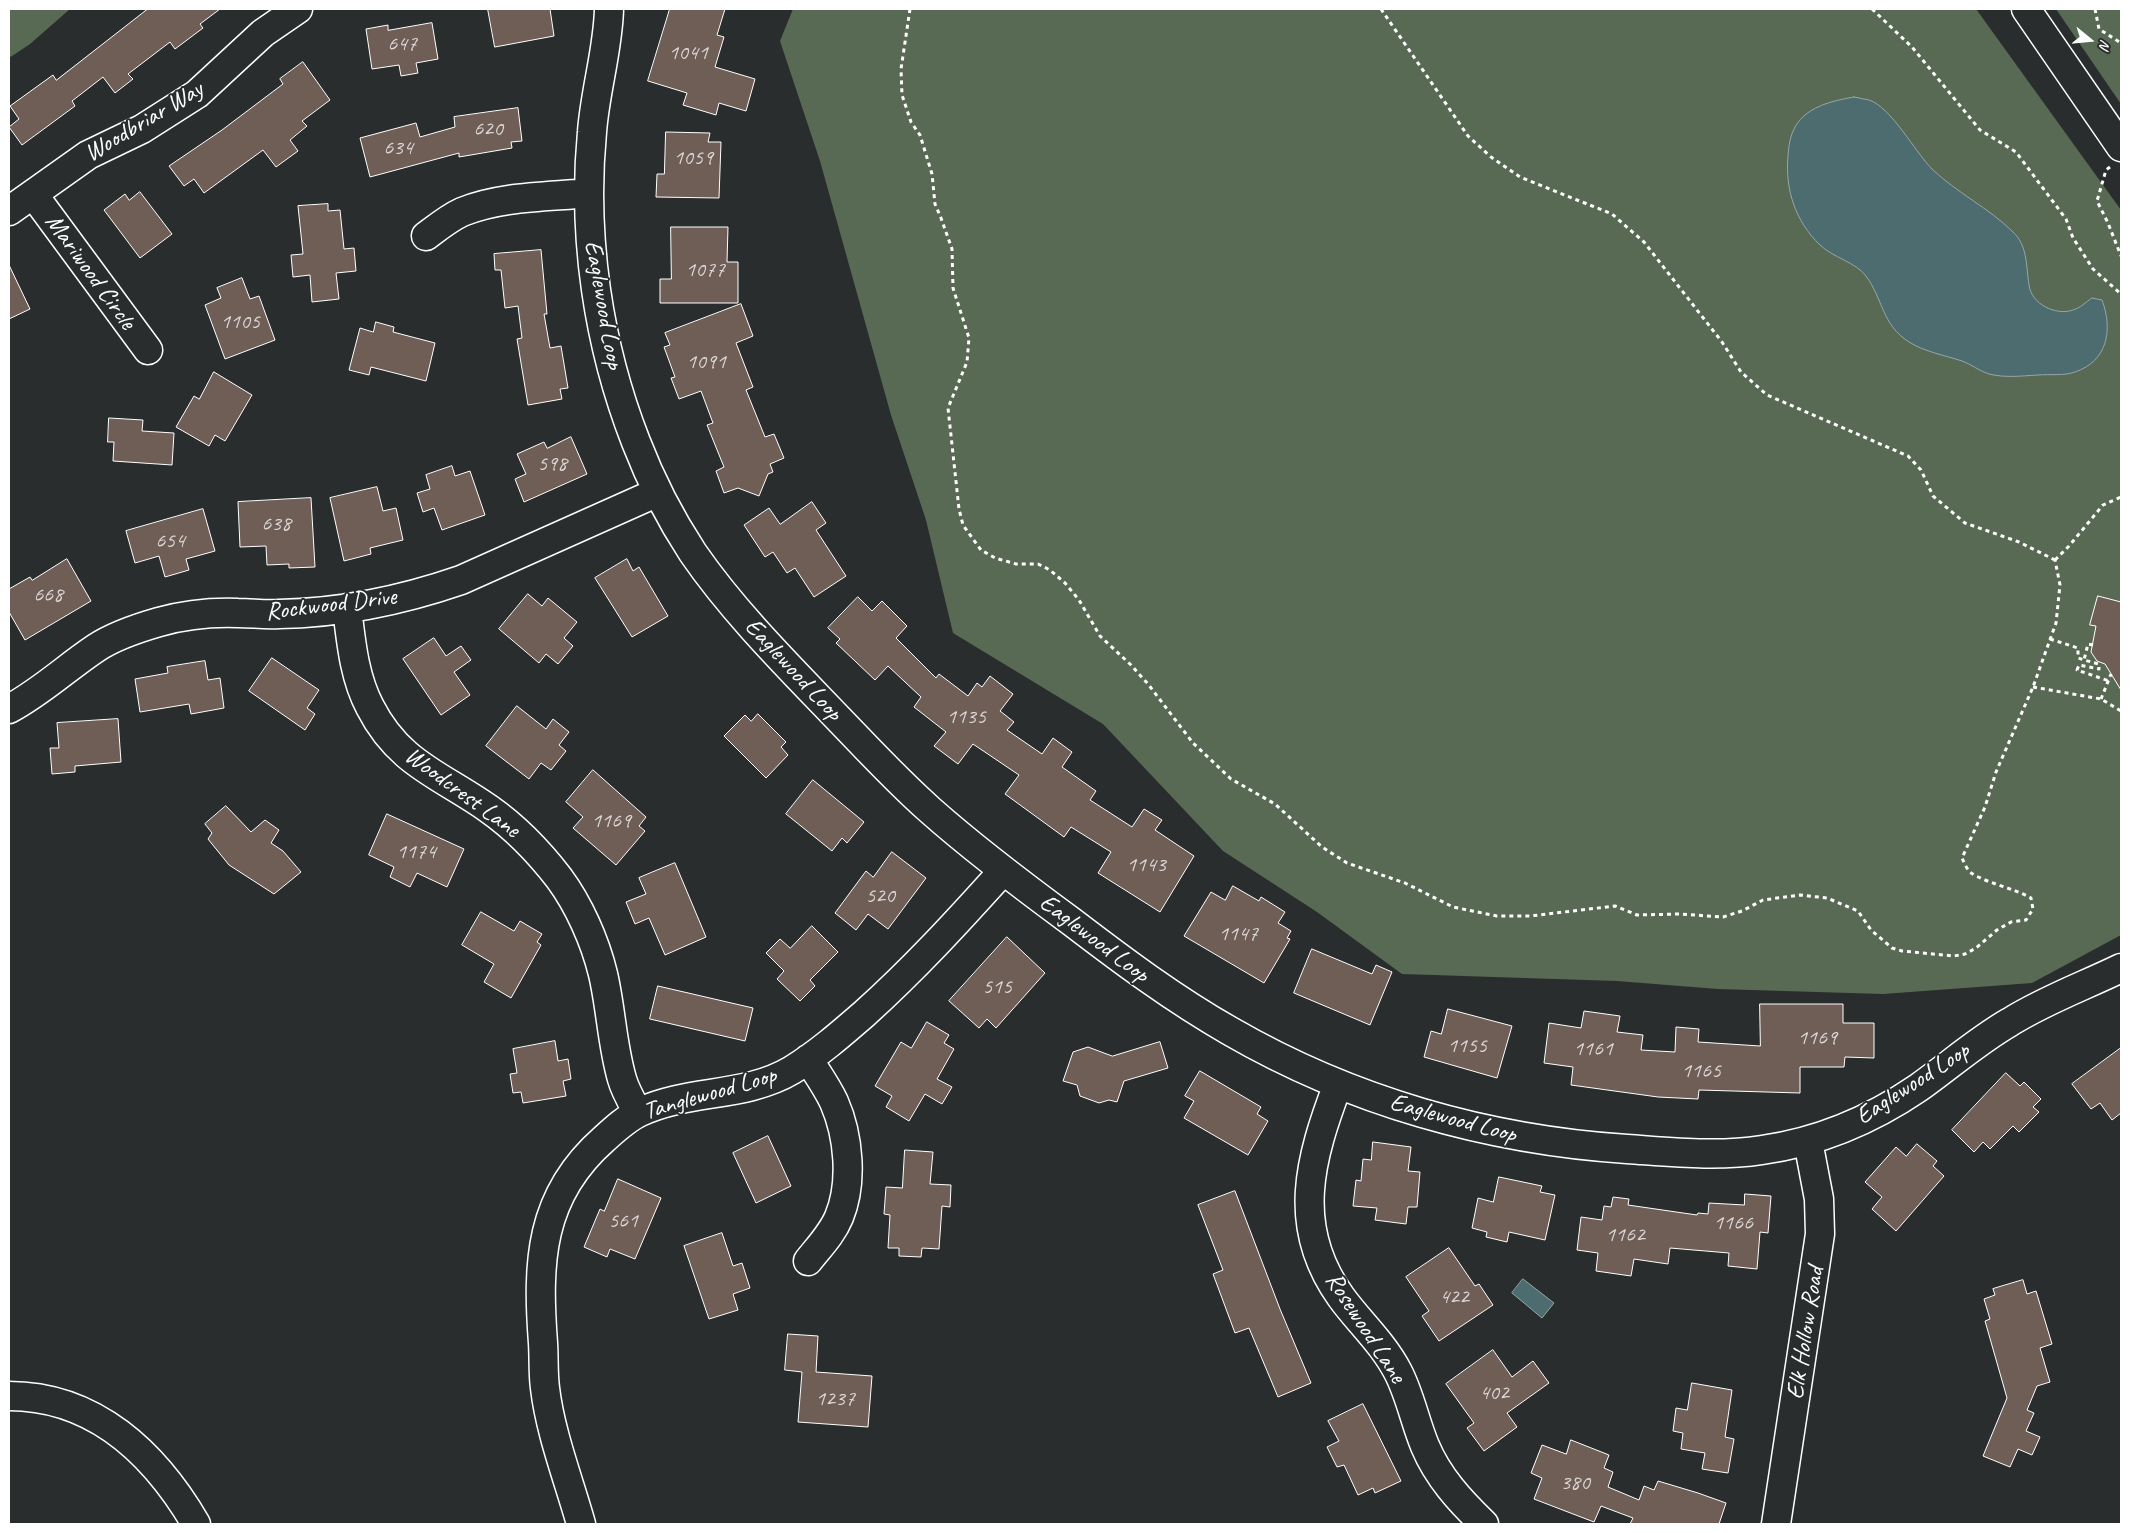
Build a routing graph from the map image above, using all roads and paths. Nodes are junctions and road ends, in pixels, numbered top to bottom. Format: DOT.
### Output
graph roads {
  1 [pos="298,9"];
  2 [pos="609,9"];
  3 [pos="910,9"];
  4 [pos="1381,9"];
  5 [pos="1872,9"];
  6 [pos="2026,9"];
  7 [pos="2095,9"];
  8 [pos="2121,44"];
  9 [pos="2117,156"];
  10 [pos="589,193"];
  11 [pos="32,194"];
  12 [pos="9,211"];
  13 [pos="426,236"];
  14 [pos="2121,256"];
  15 [pos="2121,294"];
  16 [pos="148,350"];
  17 [pos="658,492"];
  18 [pos="2121,497"];
  19 [pos="2055,560"];
  20 [pos="348,608"];
  21 [pos="2050,639"];
  22 [pos="2093,645"];
  23 [pos="2084,660"];
  24 [pos="2112,674"];
  25 [pos="2109,681"];
  26 [pos="2033,687"];
  27 [pos="2101,699"];
  28 [pos="9,709"];
  29 [pos="2121,711"];
  30 [pos="1003,870"];
  31 [pos="2121,968"];
  32 [pos="808,1059"];
  33 [pos="1338,1084"];
  34 [pos="638,1113"];
  35 [pos="1808,1141"];
  36 [pos="808,1261"];
  37 [pos="9,1396"];
  38 [pos="186,1520"];
  39 [pos="581,1524"];
  40 [pos="1484,1524"];
  41 [pos="1776,1524"];
  1 -- 11 [label="street, Woodbriar Way"];
  2 -- 10 [label="street, Eaglewood Loop"];
  3 -- 26 [label="path"];
  4 -- 19 [label="path"];
  5 -- 15 [label="path"];
  6 -- 9 [label="street"];
  7 -- 8 [label="path"];
  9 -- 14 [label="path"];
  10 -- 13 [label="street"];
  10 -- 17 [label="street, Eaglewood Loop"];
  11 -- 12 [label="street, Woodbriar Way"];
  11 -- 16 [label="street, Mariwood Circle"];
  17 -- 20 [label="street, Rockwood Drive"];
  17 -- 30 [label="street, Eaglewood Loop"];
  18 -- 19 [label="path"];
  19 -- 21 [label="path"];
  20 -- 28 [label="street, Rockwood Drive"];
  20 -- 34 [label="street, Woodcrest Lane"];
  21 -- 23 [label="path"];
  21 -- 26 [label="path"];
  22 -- 23 [label="path"];
  23 -- 25 [label="path"];
  24 -- 25 [label="path"];
  25 -- 27 [label="path"];
  26 -- 27 [label="path"];
  27 -- 29 [label="path"];
  30 -- 32 [label="street, Tanglewood Loop"];
  30 -- 33 [label="street, Eaglewood Loop"];
  31 -- 35 [label="street, Eaglewood Loop"];
  32 -- 34 [label="street, Tanglewood Loop"];
  32 -- 36 [label="street"];
  33 -- 35 [label="street, Eaglewood Loop"];
  33 -- 40 [label="street, Rosewood Lane"];
  34 -- 39 [label="street, Tanglewood Loop"];
  35 -- 41 [label="street, Elk Hollow Road"];
  37 -- 38 [label="street"];
}
